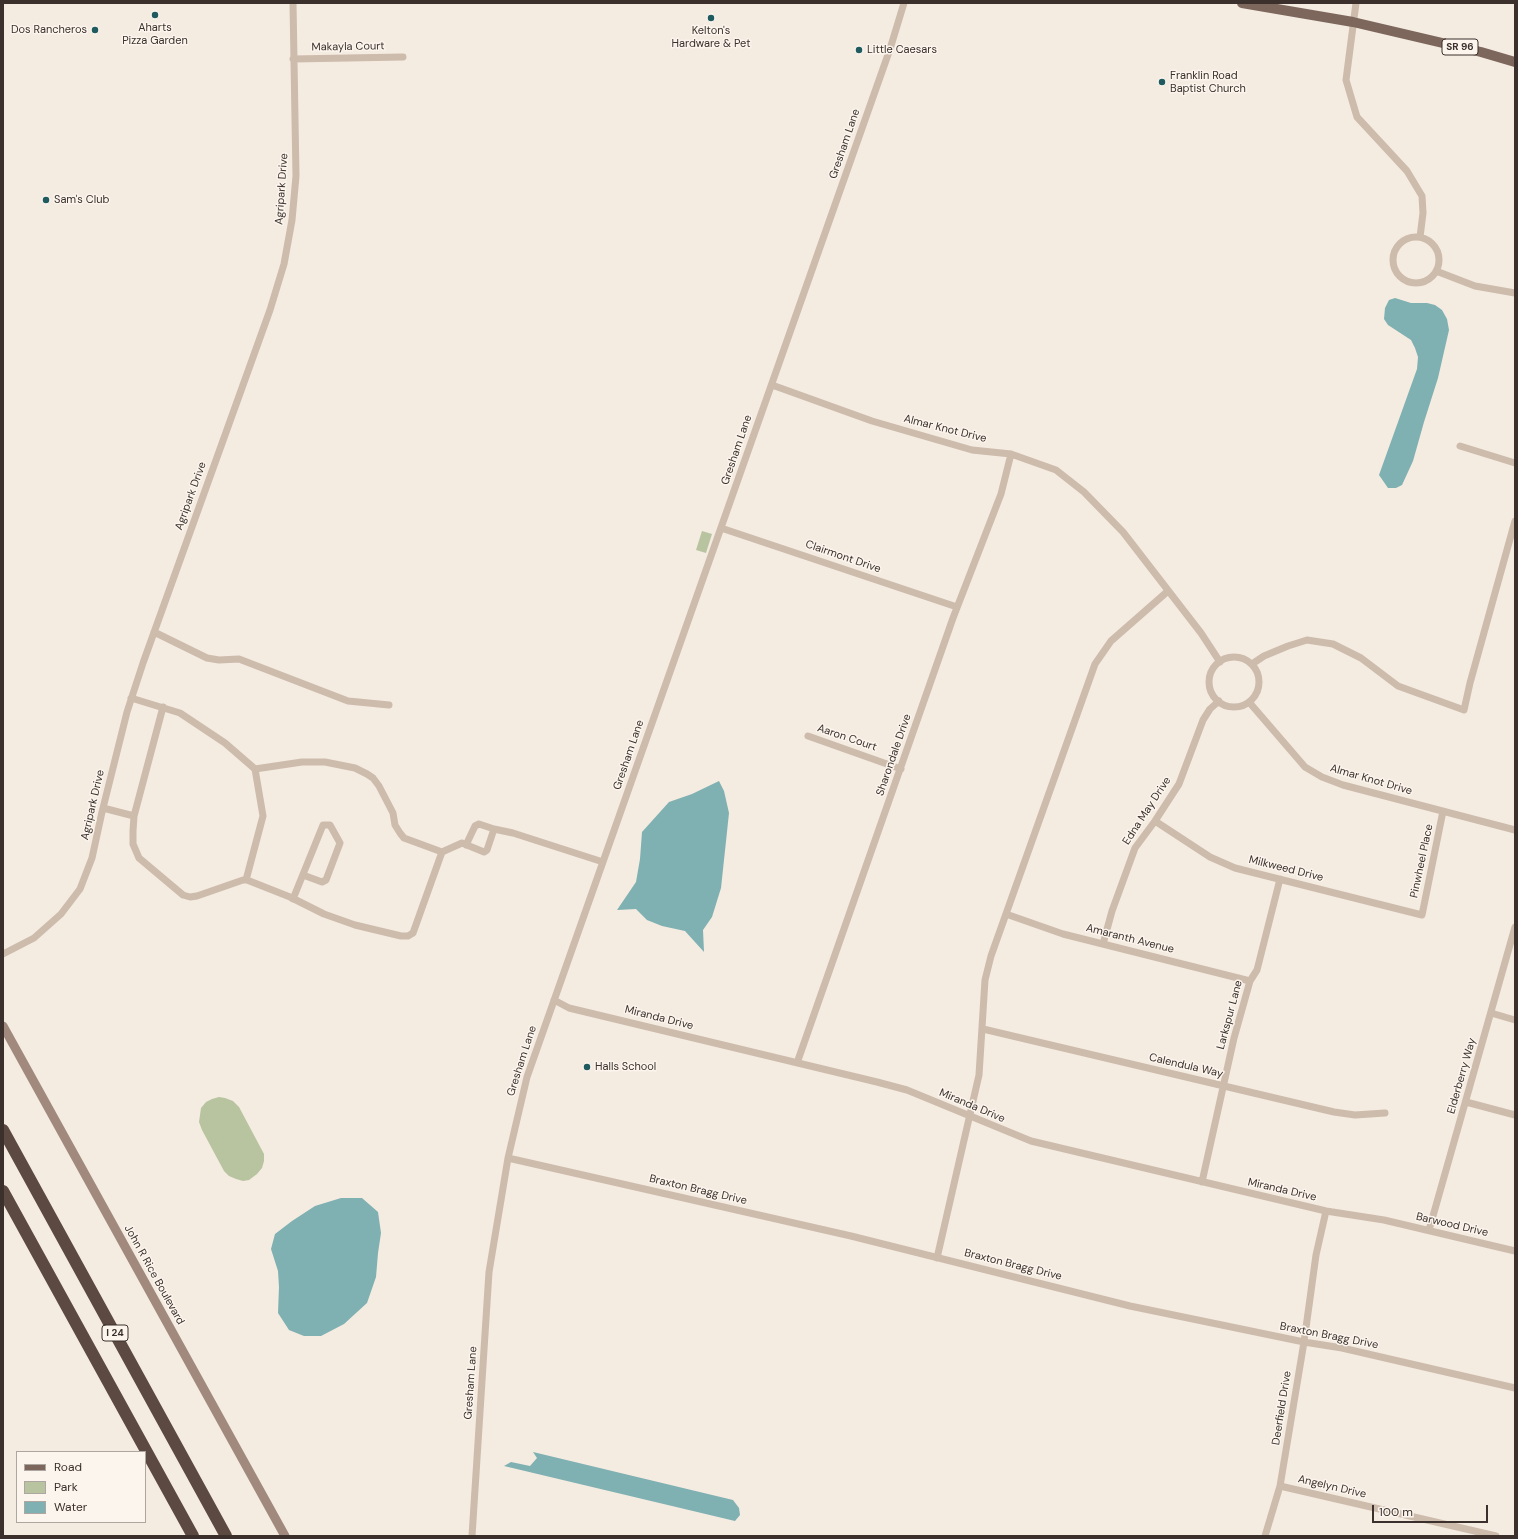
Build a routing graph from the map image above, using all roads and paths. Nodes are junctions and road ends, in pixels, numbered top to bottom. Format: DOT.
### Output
graph roads {
  1 [pos="293,3"];
  2 [pos="904,3"];
  3 [pos="1242,3"];
  4 [pos="1356,3"];
  5 [pos="1353,22"];
  6 [pos="404,57"];
  7 [pos="293,59"];
  8 [pos="1515,62"];
  9 [pos="1420,237"];
  10 [pos="1436,271"];
  11 [pos="1515,293"];
  12 [pos="772,385"];
  13 [pos="1460,446"];
  14 [pos="1011,454"];
  15 [pos="1515,463"];
  16 [pos="1515,520"];
  17 [pos="721,528"];
  18 [pos="1168,591"];
  19 [pos="957,607"];
  20 [pos="154,632"];
  21 [pos="1220,662"];
  22 [pos="1252,664"];
  23 [pos="131,698"];
  24 [pos="1219,701"];
  25 [pos="1249,702"];
  26 [pos="389,705"];
  27 [pos="163,707"];
  28 [pos="808,736"];
  29 [pos="255,769"];
  30 [pos="901,769"];
  31 [pos="103,808"];
  32 [pos="1444,811"];
  33 [pos="134,816"];
  34 [pos="1155,822"];
  35 [pos="494,828"];
  36 [pos="1515,830"];
  37 [pos="466,845"];
  38 [pos="442,852"];
  39 [pos="603,862"];
  40 [pos="303,875"];
  41 [pos="1280,879"];
  42 [pos="246,880"];
  43 [pos="293,899"];
  44 [pos="1006,914"];
  45 [pos="1422,915"];
  46 [pos="1515,927"];
  47 [pos="1103,944"];
  48 [pos="3,954"];
  49 [pos="1250,981"];
  50 [pos="554,1000"];
  51 [pos="1491,1013"];
  52 [pos="1515,1020"];
  53 [pos="3,1026"];
  54 [pos="983,1030"];
  55 [pos="797,1063"];
  56 [pos="1224,1086"];
  57 [pos="1466,1102"];
  58 [pos="1386,1113"];
  59 [pos="971,1116"];
  60 [pos="1515,1116"];
  61 [pos="3,1130"];
  62 [pos="508,1158"];
  63 [pos="1202,1182"];
  64 [pos="3,1191"];
  65 [pos="1326,1211"];
  66 [pos="1384,1220"];
  67 [pos="1429,1230"];
  68 [pos="1515,1251"];
  69 [pos="937,1258"];
  70 [pos="1304,1342"];
  71 [pos="1515,1388"];
  72 [pos="1280,1486"];
  73 [pos="193,1536"];
  74 [pos="226,1536"];
  75 [pos="285,1536"];
  76 [pos="472,1536"];
  77 [pos="1265,1536"];
  78 [pos="1496,1536"];
  1 -- 7 [label="street, Agripark Drive"];
  2 -- 12 [label="street, Gresham Lane"];
  3 -- 5 [label="main road, SR 96"];
  4 -- 5 [label="street"];
  5 -- 8 [label="main road, SR 96"];
  5 -- 9 [label="street"];
  6 -- 7 [label="street, Makayla Court"];
  7 -- 20 [label="street, Agripark Drive"];
  9 -- 10 [label="street"];
  9 -- 10 [label="street"];
  10 -- 11 [label="street"];
  12 -- 14 [label="street, Almar Knot Drive"];
  12 -- 17 [label="street, Gresham Lane"];
  13 -- 15 [label="street"];
  14 -- 18 [label="street, Almar Knot Drive"];
  14 -- 19 [label="street, Sharondale Drive"];
  16 -- 22 [label="street"];
  17 -- 19 [label="street, Clairmont Drive"];
  17 -- 39 [label="street, Gresham Lane"];
  18 -- 21 [label="street, Almar Knot Drive"];
  18 -- 44 [label="street"];
  19 -- 30 [label="street, Sharondale Drive"];
  20 -- 23 [label="street, Agripark Drive"];
  20 -- 26 [label="street"];
  21 -- 22 [label="street"];
  21 -- 24 [label="street"];
  22 -- 25 [label="street"];
  23 -- 27 [label="street"];
  23 -- 31 [label="street, Agripark Drive"];
  24 -- 25 [label="street"];
  24 -- 34 [label="street, Edna May Drive"];
  25 -- 32 [label="street, Almar Knot Drive"];
  27 -- 29 [label="street"];
  27 -- 33 [label="street"];
  28 -- 30 [label="street, Aaron Court"];
  29 -- 38 [label="street"];
  29 -- 42 [label="street"];
  30 -- 55 [label="street, Sharondale Drive"];
  31 -- 33 [label="street"];
  31 -- 48 [label="street, Agripark Drive"];
  32 -- 36 [label="street, Almar Knot Drive"];
  32 -- 45 [label="street, Pinwheel Place"];
  33 -- 42 [label="street"];
  34 -- 41 [label="street, Milkweed Drive"];
  34 -- 47 [label="street, Edna May Drive"];
  35 -- 37 [label="street"];
  35 -- 37 [label="street"];
  35 -- 39 [label="street"];
  37 -- 38 [label="street"];
  38 -- 43 [label="street"];
  39 -- 50 [label="street, Gresham Lane"];
  40 -- 40 [label="street"];
  40 -- 43 [label="street"];
  41 -- 45 [label="street, Milkweed Drive"];
  41 -- 49 [label="street, Larkspur Lane"];
  42 -- 43 [label="street"];
  44 -- 47 [label="street, Amaranth Avenue"];
  44 -- 54 [label="street"];
  46 -- 51 [label="street, Elderberry Way"];
  47 -- 49 [label="street, Amaranth Avenue"];
  49 -- 56 [label="street, Larkspur Lane"];
  50 -- 55 [label="street, Miranda Drive"];
  50 -- 62 [label="street, Gresham Lane"];
  51 -- 52 [label="street"];
  51 -- 57 [label="street, Elderberry Way"];
  53 -- 75 [label="street, John R Rice Boulevard"];
  54 -- 56 [label="street, Calendula Way"];
  54 -- 59 [label="street"];
  55 -- 59 [label="street, Miranda Drive"];
  56 -- 58 [label="street, Calendula Way"];
  56 -- 63 [label="street, Larkspur Lane"];
  57 -- 60 [label="street"];
  57 -- 67 [label="street, Elderberry Way"];
  59 -- 63 [label="street, Miranda Drive"];
  59 -- 69 [label="street"];
  61 -- 74 [label="highway, I 24"];
  62 -- 69 [label="street, Braxton Bragg Drive"];
  62 -- 76 [label="street, Gresham Lane"];
  63 -- 65 [label="street, Miranda Drive"];
  64 -- 73 [label="highway, I 24"];
  65 -- 66 [label="street, Miranda Drive"];
  65 -- 70 [label="street, Deerfield Drive"];
  66 -- 67 [label="street, Barwood Drive"];
  67 -- 68 [label="street, Barwood Drive"];
  69 -- 70 [label="street, Braxton Bragg Drive"];
  70 -- 71 [label="street, Braxton Bragg Drive"];
  70 -- 72 [label="street, Deerfield Drive"];
  72 -- 77 [label="street, Deerfield Drive"];
  72 -- 78 [label="street, Angelyn Drive"];
}
